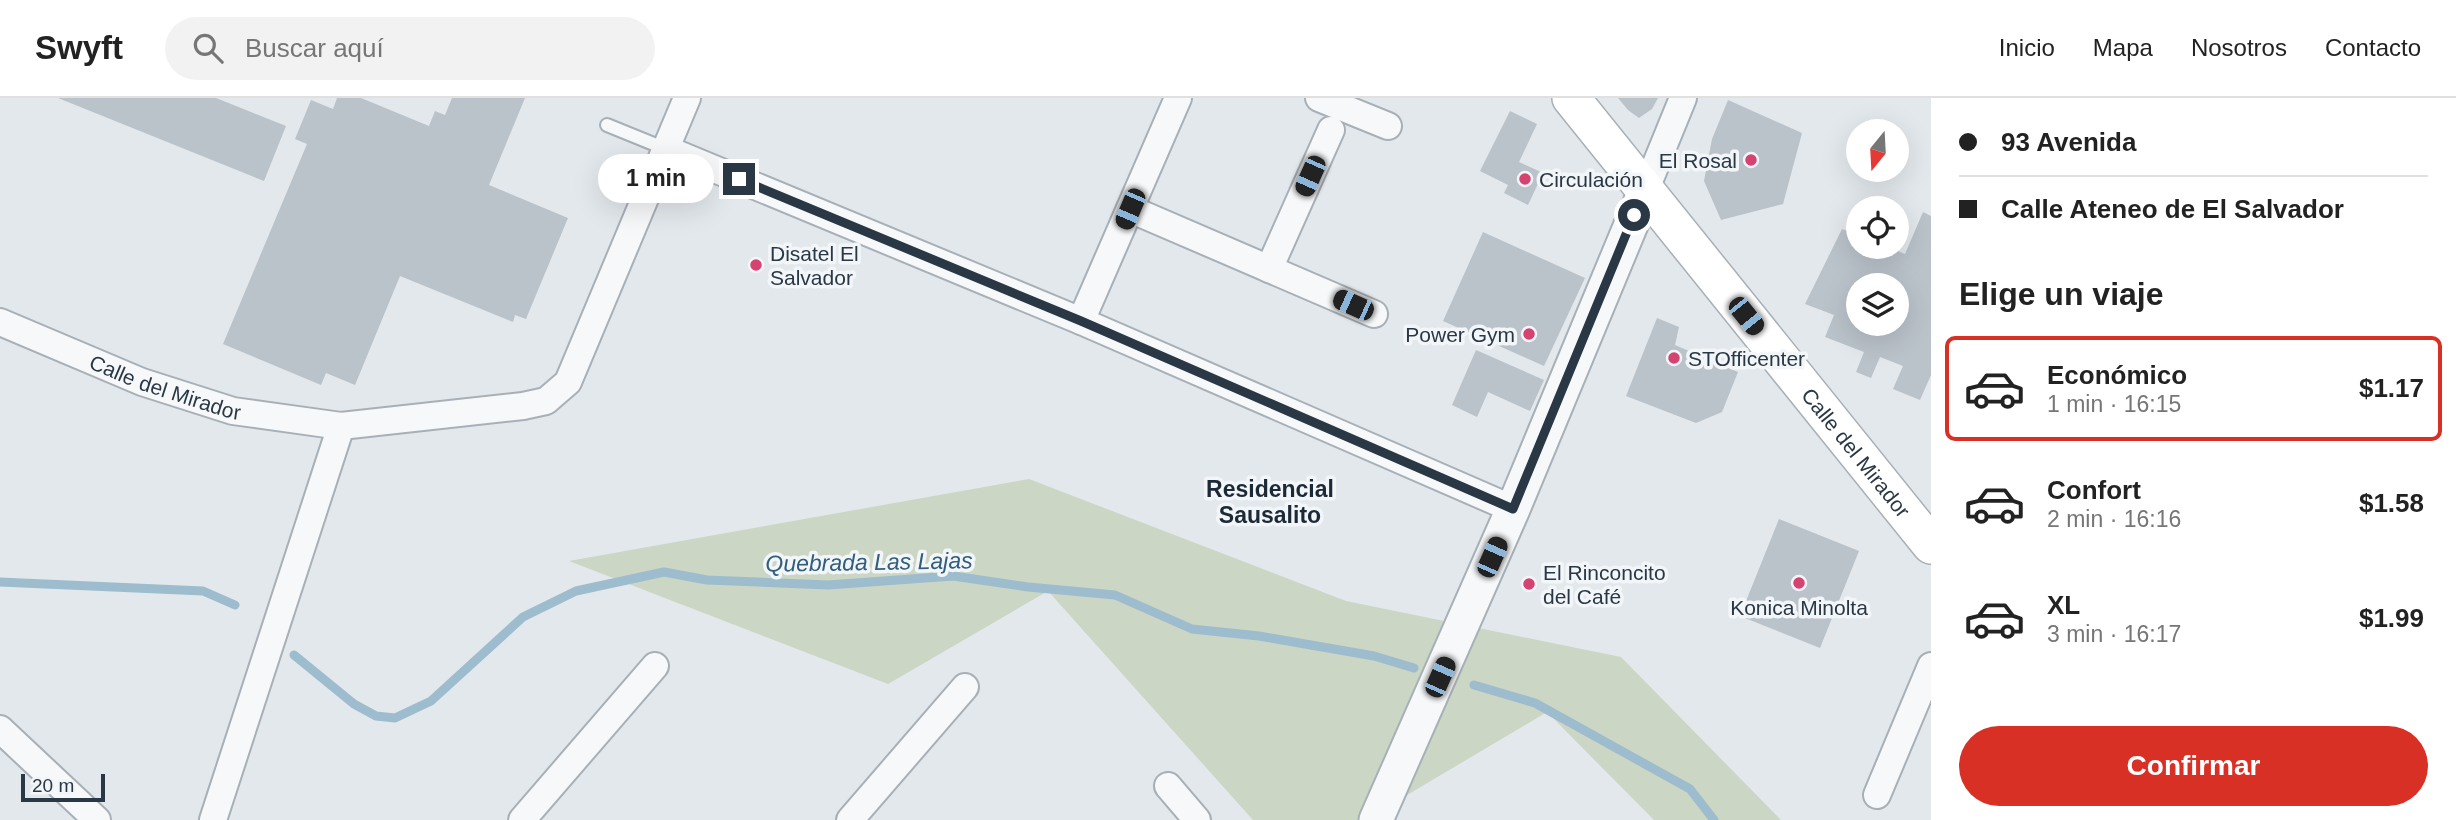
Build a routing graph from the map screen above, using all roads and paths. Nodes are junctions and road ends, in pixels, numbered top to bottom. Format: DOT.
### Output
graph roads {
  1 [pos="687,98"];
  2 [pos="1178,98"];
  3 [pos="1319,98"];
  4 [pos="1571,98"];
  5 [pos="1591,98"];
  6 [pos="1683,98"];
  7 [pos="607,125"];
  8 [pos="1388,126"];
  9 [pos="1331,130"];
  10 [pos="666,149"];
  11 [pos="1648,182"];
  12 [pos="1130,209"];
  13 [pos="1269,269"];
  14 [pos="1374,314"];
  15 [pos="1081,321"];
  16 [pos="0,322"];
  17 [pos="341,426"];
  18 [pos="1513,509"];
  19 [pos="1931,515"];
  20 [pos="1931,545"];
  21 [pos="655,666"];
  22 [pos="1931,666"];
  23 [pos="965,687"];
  24 [pos="0,729"];
  25 [pos="1168,786"];
  26 [pos="1877,795"];
  27 [pos="97,820"];
  28 [pos="213,820"];
  29 [pos="522,820"];
  30 [pos="850,820"];
  31 [pos="1197,820"];
  32 [pos="1376,820"];
  1 -- 10 [label="street, Calle del Mirador"];
  2 -- 12 [label="street"];
  3 -- 8 [label="street"];
  4 -- 11 [label="main road, Calle del Mirador"];
  5 -- 11 [label="main road, Calle del Mirador"];
  6 -- 11 [label="street"];
  7 -- 10 [label="lane"];
  9 -- 13 [label="street"];
  10 -- 15 [label="street"];
  10 -- 17 [label="street, Calle del Mirador"];
  11 -- 18 [label="street"];
  11 -- 19 [label="main road, Calle del Mirador"];
  11 -- 20 [label="main road, Calle del Mirador"];
  12 -- 13 [label="street"];
  12 -- 15 [label="street"];
  13 -- 14 [label="street"];
  15 -- 18 [label="street"];
  16 -- 17 [label="street, Calle del Mirador"];
  17 -- 28 [label="street"];
  18 -- 32 [label="street"];
  21 -- 29 [label="street"];
  22 -- 26 [label="street"];
  23 -- 30 [label="street"];
  24 -- 27 [label="street"];
  25 -- 31 [label="street"];
}
